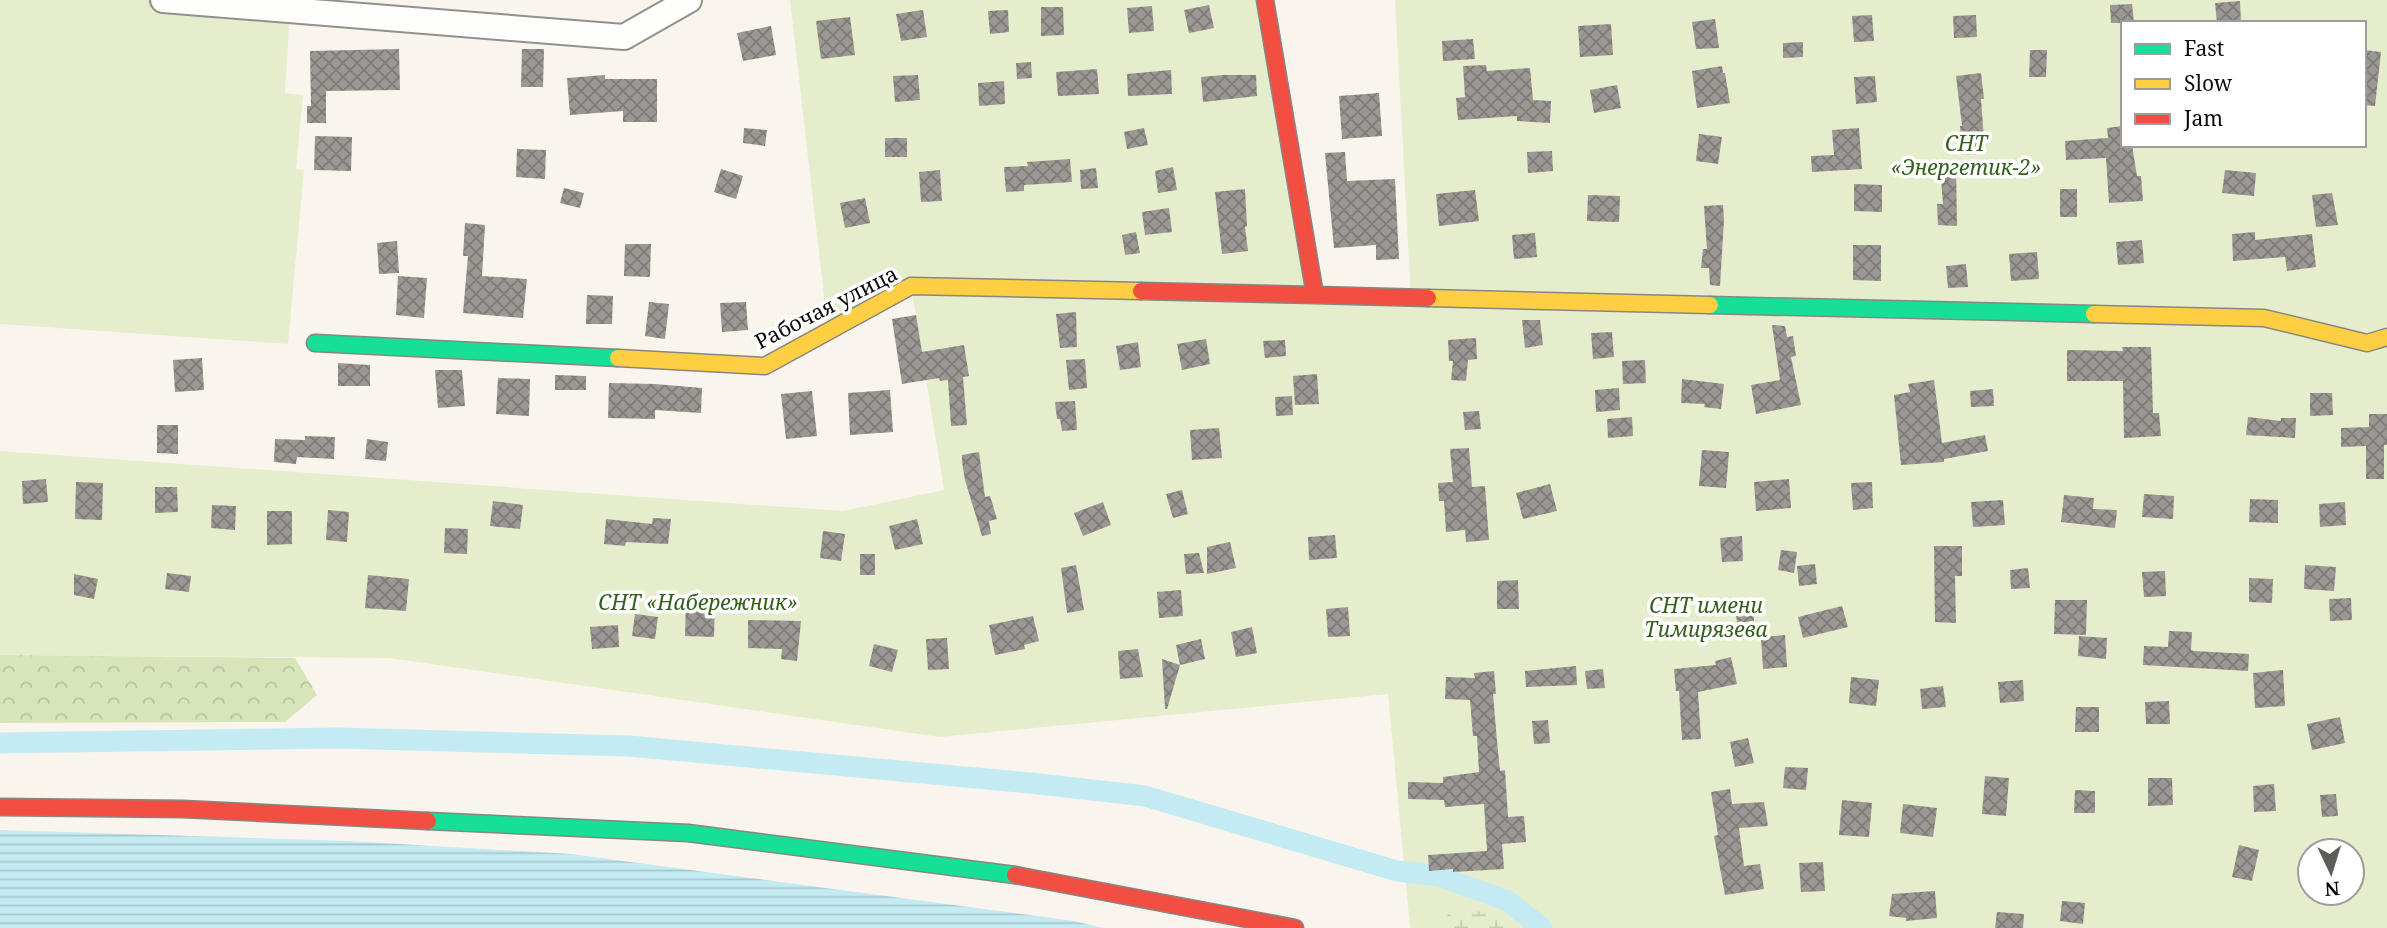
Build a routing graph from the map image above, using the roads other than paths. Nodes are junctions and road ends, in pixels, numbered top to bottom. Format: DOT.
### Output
graph roads {
  1 [pos="163,0"];
  2 [pos="689,0"];
  3 [pos="1265,0"];
  4 [pos="1315,295"];
  5 [pos="2387,338"];
  6 [pos="315,343"];
  7 [pos="0,807"];
  8 [pos="1295,928"];
  1 -- 2 [label="street"];
  3 -- 4 [label="street"];
  4 -- 5 [label="street, Рабочая улица"];
  4 -- 6 [label="street, Рабочая улица"];
  7 -- 8 [label="street"];
}
